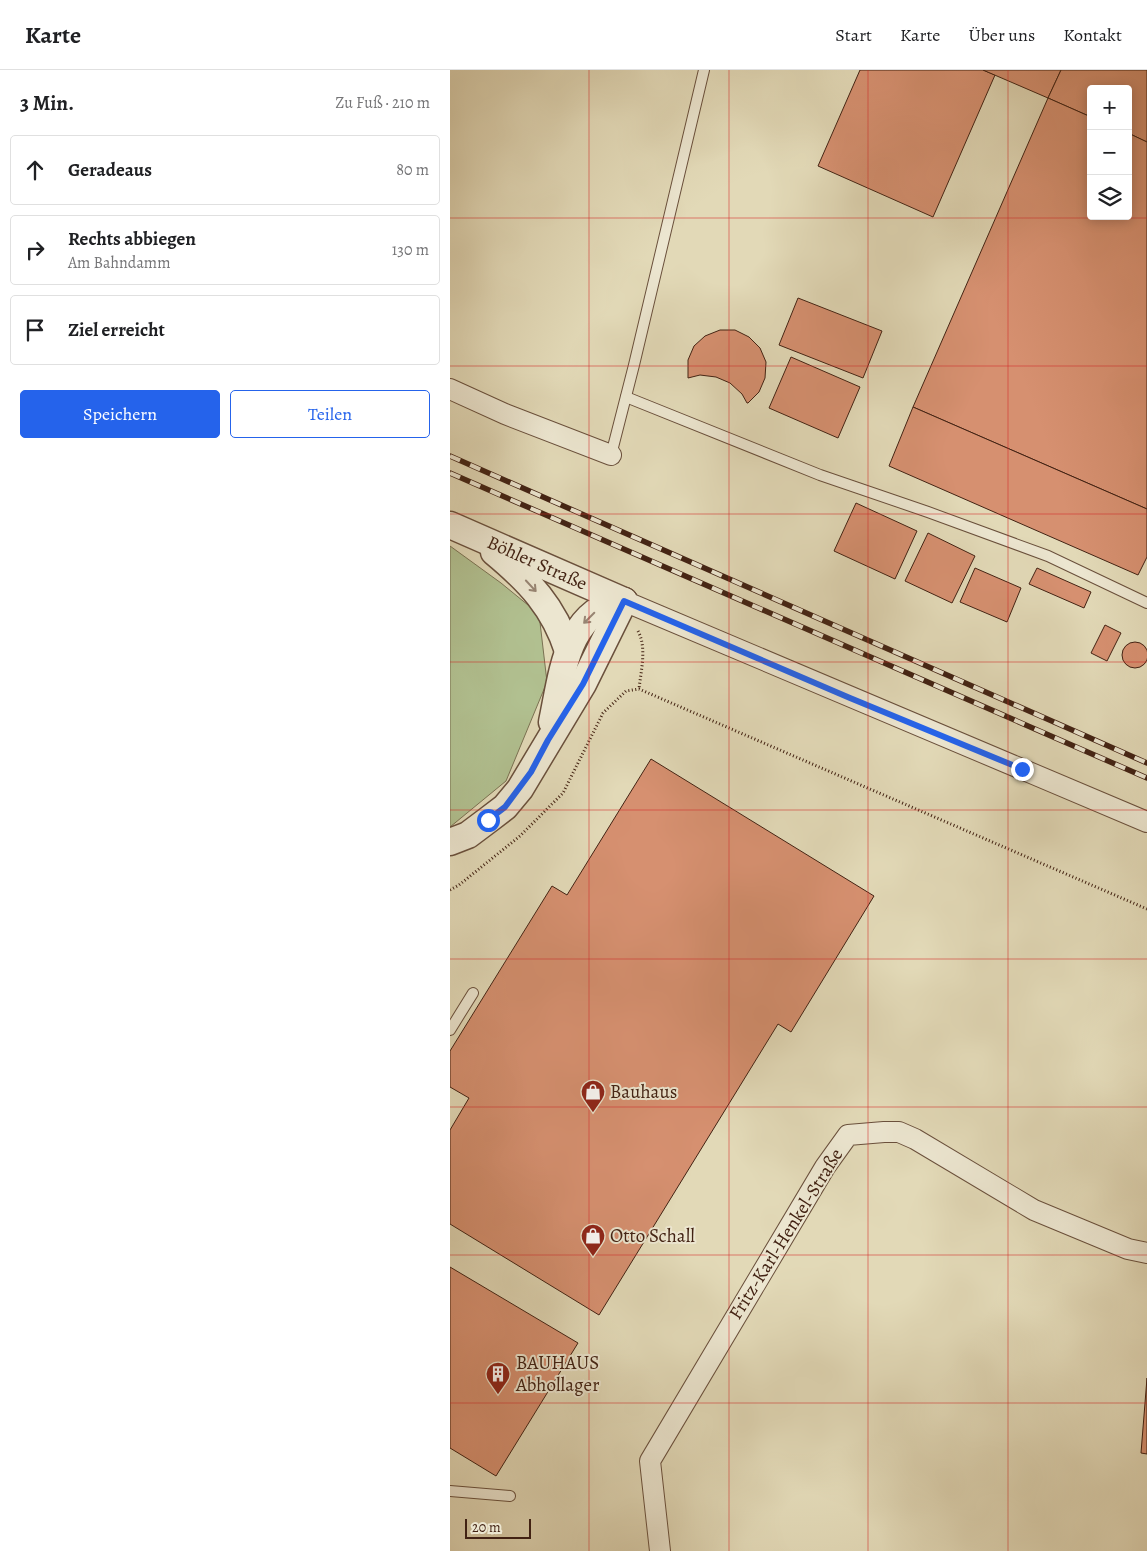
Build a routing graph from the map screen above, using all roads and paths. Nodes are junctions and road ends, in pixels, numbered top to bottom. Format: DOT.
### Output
graph roads {
  1 [pos="704,70"];
  2 [pos="450,389"];
  3 [pos="626,397"];
  4 [pos="611,455"];
  5 [pos="459,528"];
  6 [pos="624,601"];
  7 [pos="1147,603"];
  8 [pos="568,651"];
  9 [pos="639,689"];
  10 [pos="626,691"];
  11 [pos="548,740"];
  12 [pos="1147,822"];
  13 [pos="450,842"];
  14 [pos="1147,909"];
  15 [pos="473,994"];
  16 [pos="450,1030"];
  17 [pos="1147,1253"];
  18 [pos="450,1490"];
  19 [pos="510,1496"];
  20 [pos="660,1551"];
  1 -- 3 [label="lane"];
  2 -- 4 [label="street"];
  3 -- 4 [label="lane"];
  3 -- 7 [label="lane"];
  5 -- 6 [label="street, Böhler Straße"];
  5 -- 8 [label="street, one-way"];
  6 -- 8 [label="street, one-way"];
  6 -- 9 [label="path"];
  6 -- 11 [label="street"];
  6 -- 12 [label="street"];
  8 -- 11 [label="street"];
  9 -- 10 [label="path"];
  9 -- 14 [label="path"];
  11 -- 13 [label="street"];
  15 -- 16 [label="lane"];
  17 -- 20 [label="street, Fritz-Karl-Henkel-Straße"];
  18 -- 19 [label="lane"];
}
